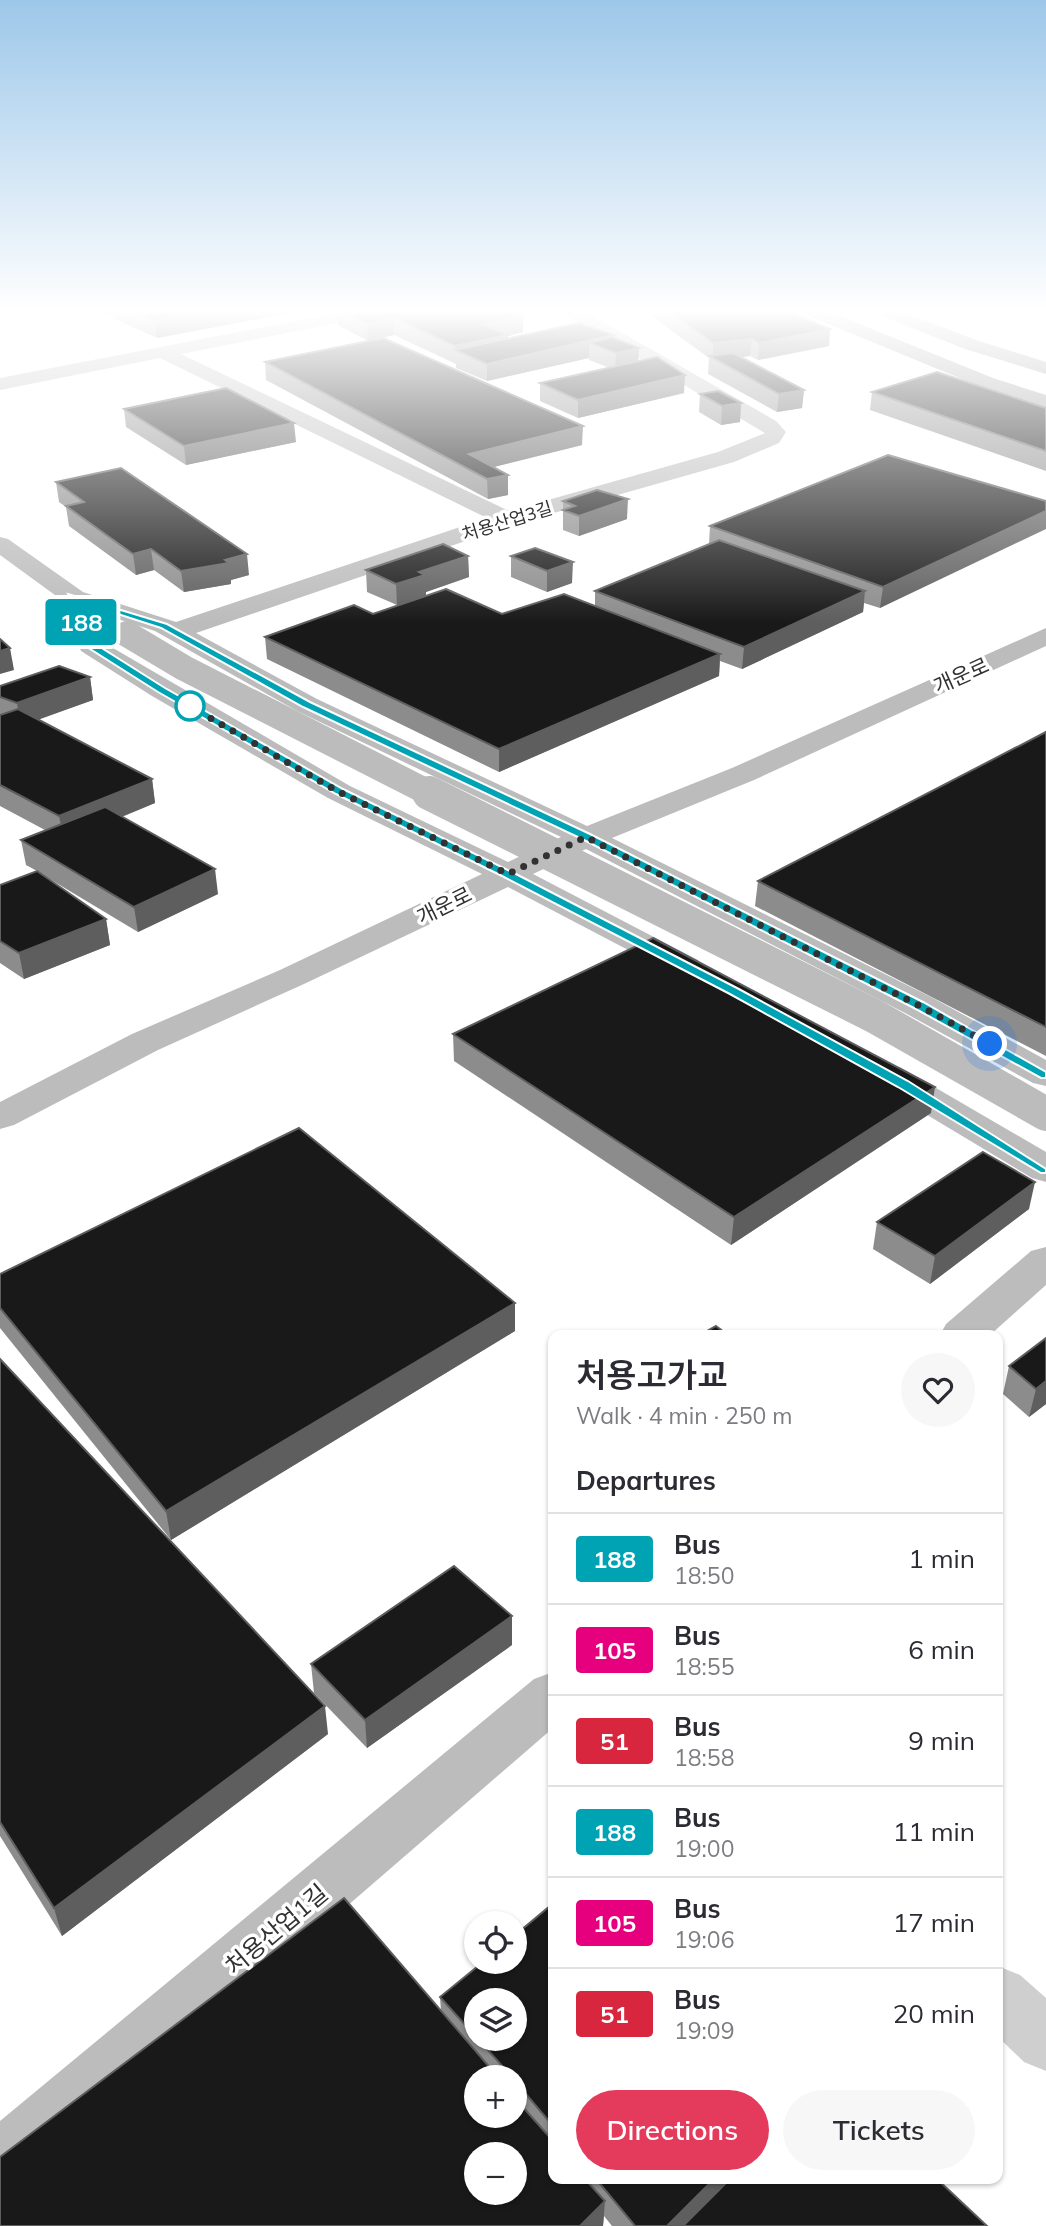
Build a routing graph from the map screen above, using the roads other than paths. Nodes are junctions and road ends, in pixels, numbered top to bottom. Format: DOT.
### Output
graph roads {
  1 [pos="294,416"];
  2 [pos="753,416"];
  3 [pos="507,519"];
  4 [pos="0,544"];
  5 [pos="71,596"];
  6 [pos="173,632"];
  7 [pos="1046,636"];
  8 [pos="586,837"];
  9 [pos="508,874"];
  10 [pos="709,978"];
  11 [pos="866,1064"];
  12 [pos="1046,1075"];
  13 [pos="1046,1114"];
  14 [pos="0,1117"];
  15 [pos="1046,1169"];
  16 [pos="1046,1261"];
  17 [pos="968,1330"];
  18 [pos="548,1699"];
  19 [pos="1003,2001"];
  20 [pos="1046,2040"];
  21 [pos="0,2163"];
  1 -- 3 [label="main road"];
  2 -- 3 [label="main road, 처용산업3길"];
  3 -- 6 [label="main road, 처용산업3길"];
  4 -- 5 [label="main road"];
  5 -- 6 [label="main road"];
  5 -- 9 [label="main road"];
  5 -- 13 [label="main road, bridge"];
  6 -- 8 [label="main road"];
  7 -- 8 [label="main road, 개운로"];
  8 -- 9 [label="main road, 개운로"];
  8 -- 12 [label="main road"];
  9 -- 10 [label="main road"];
  9 -- 14 [label="main road, 개운로"];
  11 -- 15 [label="main road"];
  16 -- 17 [label="main road"];
  18 -- 21 [label="main road, 처용산업1길"];
  19 -- 20 [label="street"];
}
